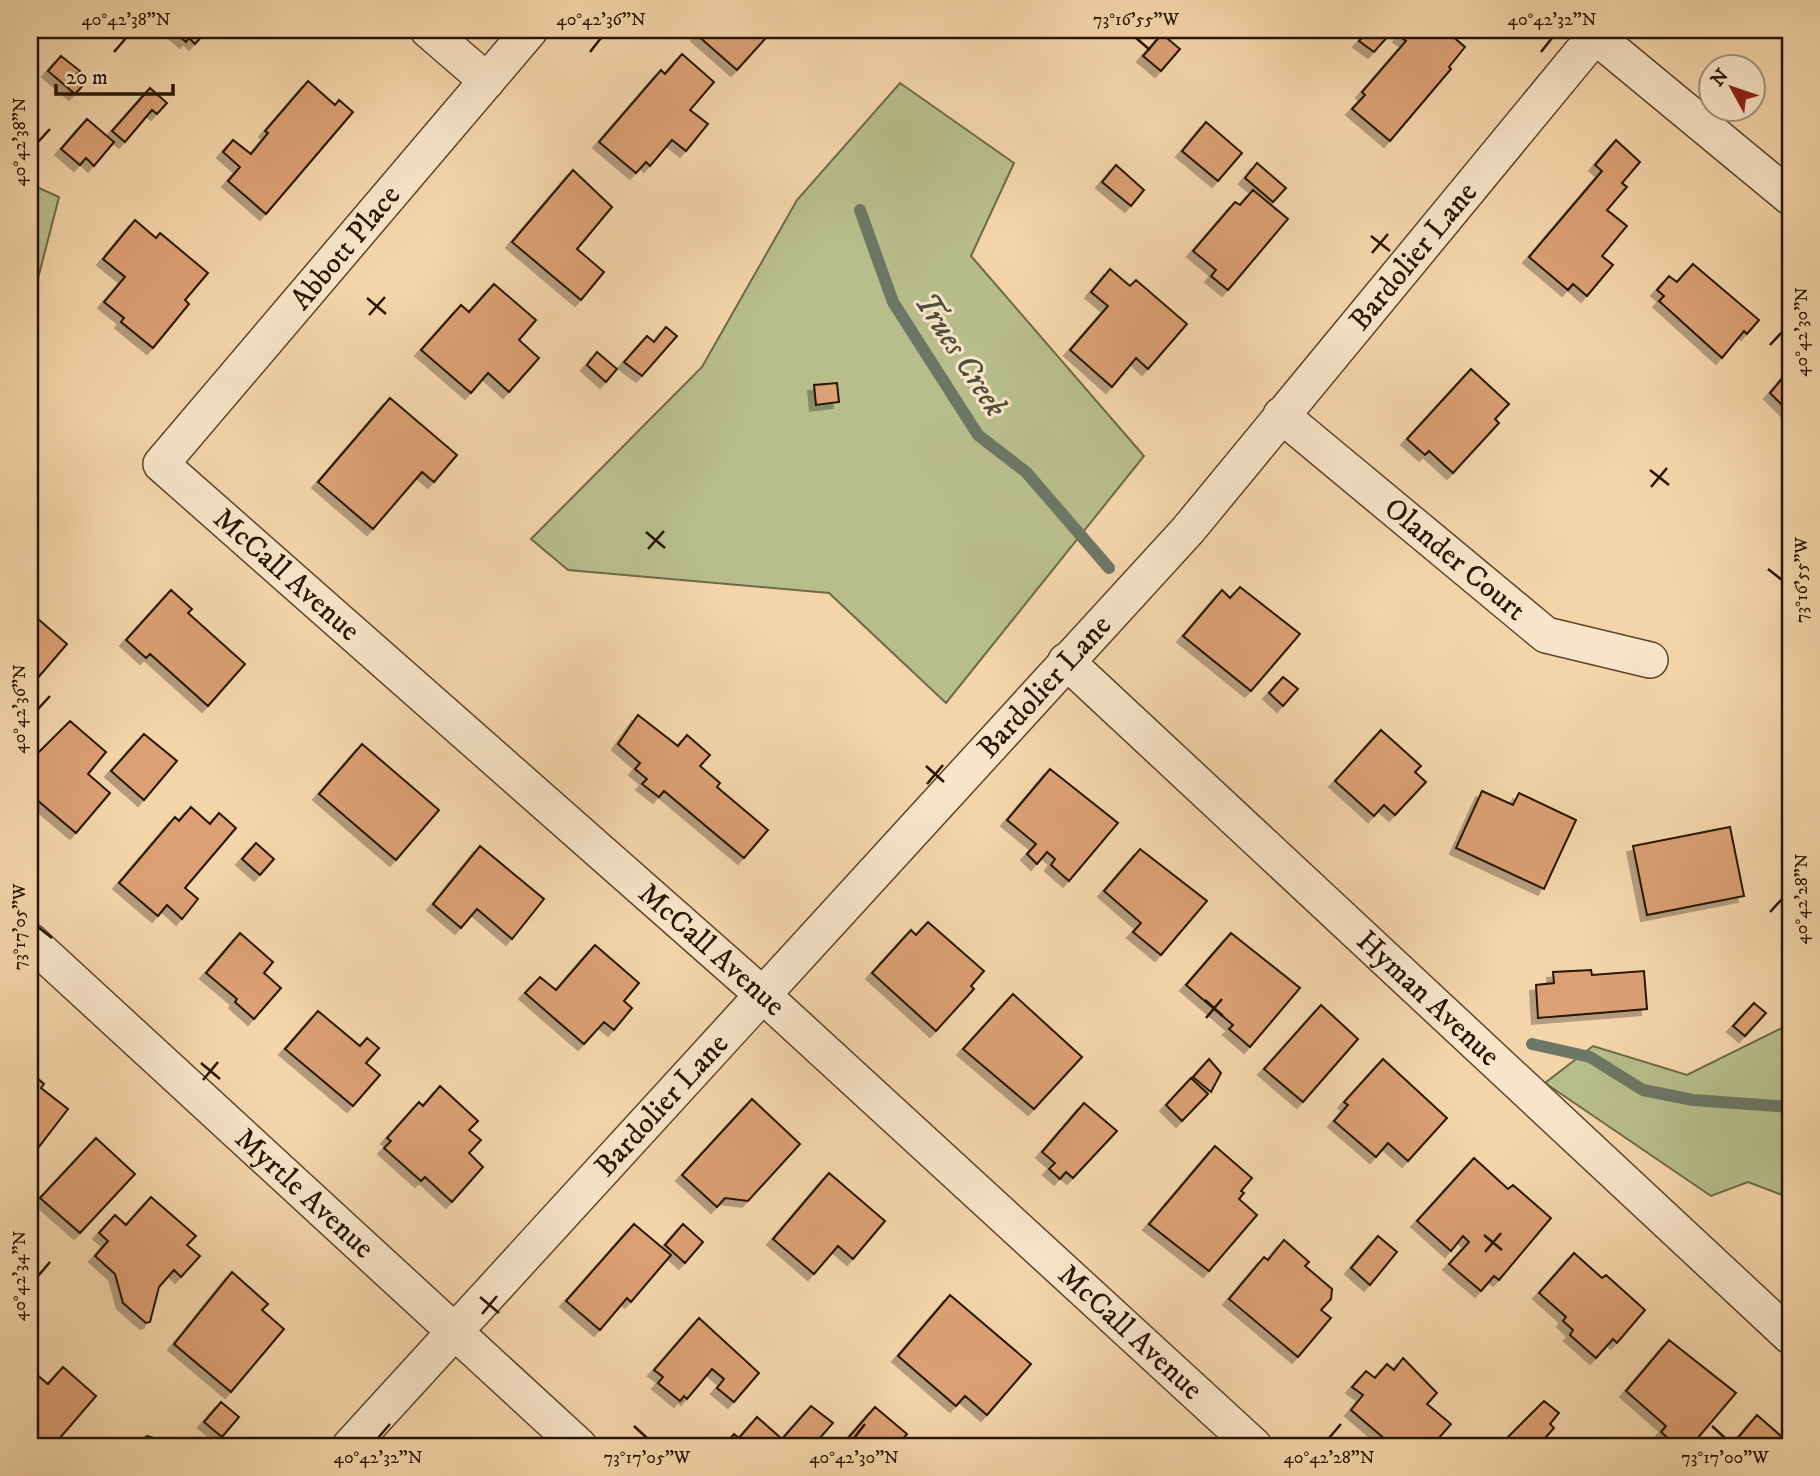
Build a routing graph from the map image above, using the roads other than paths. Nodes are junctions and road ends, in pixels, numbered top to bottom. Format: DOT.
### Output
graph roads {
  1 [pos="428,30"];
  2 [pos="530,30"];
  3 [pos="1594,32"];
  4 [pos="487,80"];
  5 [pos="1790,197"];
  6 [pos="1281,415"];
  7 [pos="161,464"];
  8 [pos="1650,660"];
  9 [pos="1066,661"];
  10 [pos="30,941"];
  11 [pos="764,996"];
  12 [pos="456,1333"];
  13 [pos="1790,1336"];
  14 [pos="350,1446"];
  15 [pos="579,1446"];
  16 [pos="1254,1446"];
  1 -- 4 [label="street"];
  2 -- 4 [label="street, Abbott Place"];
  3 -- 5 [label="street"];
  3 -- 6 [label="street, Bardolier Lane"];
  4 -- 7 [label="street, Abbott Place"];
  6 -- 8 [label="street, Olander Court"];
  6 -- 9 [label="street, Bardolier Lane"];
  7 -- 11 [label="street, McCall Avenue"];
  9 -- 11 [label="street, Bardolier Lane"];
  9 -- 13 [label="street, Hyman Avenue"];
  10 -- 12 [label="street, Myrtle Avenue"];
  11 -- 12 [label="street, Bardolier Lane"];
  11 -- 16 [label="street, McCall Avenue"];
  12 -- 14 [label="street, Bardolier Lane"];
  12 -- 15 [label="street, Myrtle Avenue"];
}
